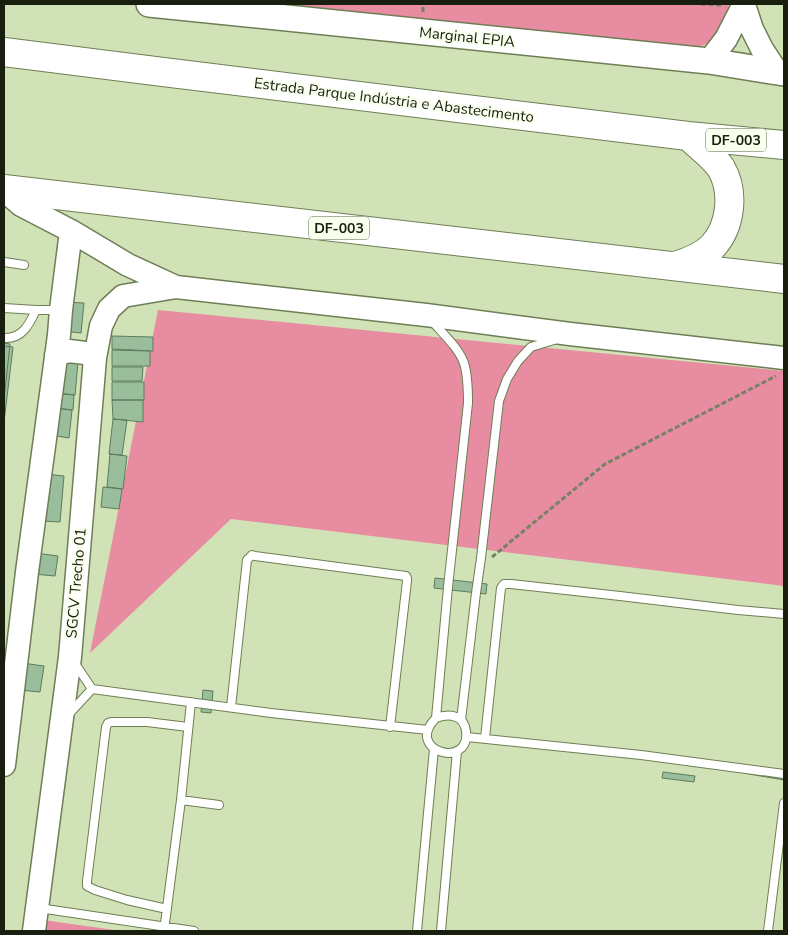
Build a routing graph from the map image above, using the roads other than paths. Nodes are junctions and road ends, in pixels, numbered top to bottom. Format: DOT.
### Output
graph roads {
  1 [pos="149,4"];
  2 [pos="744,4"];
  3 [pos="4,52"];
  4 [pos="709,61"];
  5 [pos="781,72"];
  6 [pos="688,136"];
  7 [pos="784,145"];
  8 [pos="4,190"];
  9 [pos="71,232"];
  10 [pos="4,262"];
  11 [pos="24,265"];
  12 [pos="675,266"];
  13 [pos="784,279"];
  14 [pos="176,287"];
  15 [pos="4,308"];
  16 [pos="36,310"];
  17 [pos="61,310"];
  18 [pos="426,315"];
  19 [pos="570,334"];
  20 [pos="4,338"];
  21 [pos="56,355"];
  22 [pos="95,358"];
  23 [pos="782,366"];
  24 [pos="784,614"];
  25 [pos="70,656"];
  26 [pos="92,690"];
  27 [pos="8,692"];
  28 [pos="192,702"];
  29 [pos="231,707"];
  30 [pos="436,718"];
  31 [pos="462,720"];
  32 [pos="62,722"];
  33 [pos="188,727"];
  34 [pos="390,727"];
  35 [pos="428,730"];
  36 [pos="467,736"];
  37 [pos="485,738"];
  38 [pos="434,749"];
  39 [pos="457,751"];
  40 [pos="4,765"];
  41 [pos="784,774"];
  42 [pos="181,800"];
  43 [pos="784,803"];
  44 [pos="218,805"];
  45 [pos="37,908"];
  46 [pos="167,909"];
  47 [pos="164,929"];
  48 [pos="34,931"];
  49 [pos="194,931"];
  50 [pos="418,931"];
  51 [pos="441,931"];
  52 [pos="768,931"];
  1 -- 4 [label="main road, Marginal EPIA"];
  2 -- 4 [label="street"];
  2 -- 5 [label="street"];
  3 -- 6 [label="highway, Estrada Parque Indústria e Abastecimento / DF-003"];
  4 -- 5 [label="main road, Marginal EPIA"];
  6 -- 7 [label="highway, Estrada Parque Indústria e Abastecimento / DF-003"];
  6 -- 12 [label="highway"];
  8 -- 9 [label="street"];
  8 -- 12 [label="highway, DF-003"];
  9 -- 14 [label="street"];
  9 -- 17 [label="street"];
  10 -- 11 [label="lane"];
  12 -- 13 [label="highway, DF-003"];
  14 -- 18 [label="street"];
  14 -- 22 [label="street, SGCV Trecho 01"];
  15 -- 16 [label="lane"];
  16 -- 17 [label="lane"];
  16 -- 20 [label="lane"];
  17 -- 21 [label="street"];
  18 -- 19 [label="street"];
  18 -- 30 [label="lane"];
  19 -- 23 [label="street"];
  19 -- 31 [label="lane"];
  21 -- 22 [label="street"];
  21 -- 27 [label="street"];
  22 -- 25 [label="street, SGCV Trecho 01"];
  24 -- 37 [label="lane"];
  25 -- 26 [label="lane"];
  25 -- 32 [label="street, SGCV Trecho 01"];
  26 -- 28 [label="lane"];
  26 -- 32 [label="lane"];
  27 -- 40 [label="street"];
  28 -- 29 [label="lane"];
  28 -- 33 [label="lane"];
  29 -- 34 [label="lane"];
  29 -- 34 [label="lane"];
  30 -- 31 [label="lane"];
  30 -- 35 [label="lane"];
  31 -- 36 [label="lane"];
  32 -- 45 [label="street, SGCV Trecho 01"];
  33 -- 42 [label="lane"];
  33 -- 46 [label="lane"];
  34 -- 35 [label="lane"];
  35 -- 38 [label="lane"];
  36 -- 37 [label="lane"];
  36 -- 39 [label="lane"];
  37 -- 41 [label="lane"];
  38 -- 39 [label="lane"];
  38 -- 50 [label="lane"];
  39 -- 51 [label="lane"];
  42 -- 44 [label="lane"];
  42 -- 46 [label="lane"];
  43 -- 52 [label="lane"];
  45 -- 47 [label="lane"];
  45 -- 48 [label="street, SGCV Trecho 01"];
  46 -- 47 [label="lane"];
  47 -- 49 [label="lane"];
}
